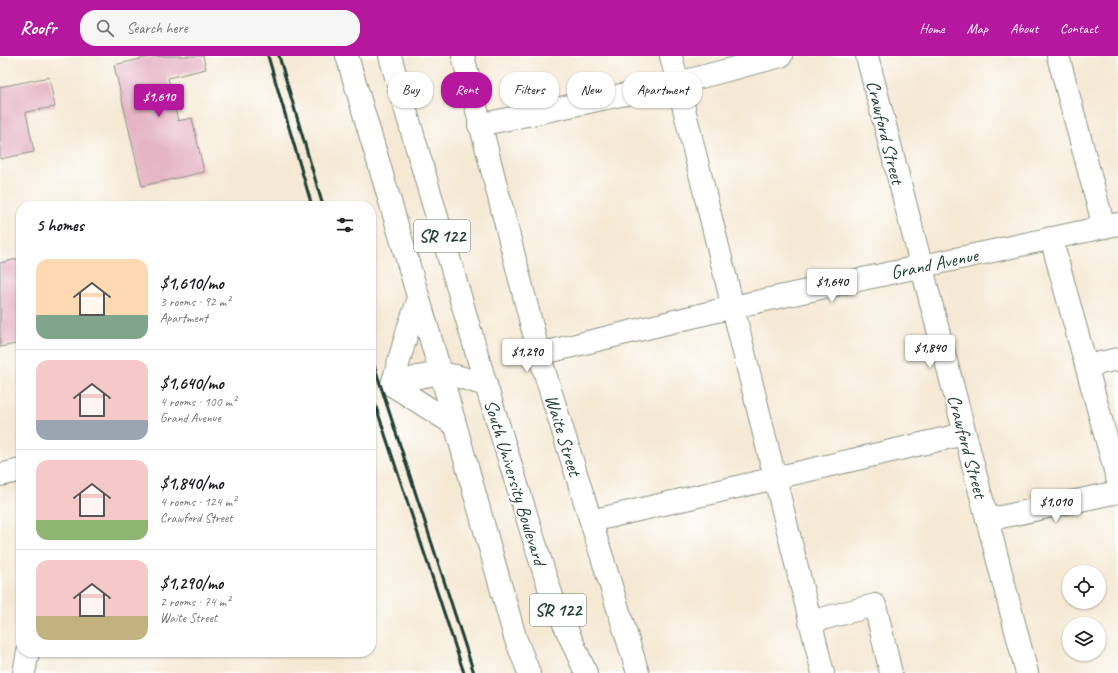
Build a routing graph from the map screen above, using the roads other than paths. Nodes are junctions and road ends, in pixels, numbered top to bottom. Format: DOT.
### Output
graph roads {
  1 [pos="348,56"];
  2 [pos="390,56"];
  3 [pos="463,56"];
  4 [pos="671,56"];
  5 [pos="781,56"];
  6 [pos="867,56"];
  7 [pos="1058,56"];
  8 [pos="675,72"];
  9 [pos="702,77"];
  10 [pos="623,95"];
  11 [pos="684,108"];
  12 [pos="479,125"];
  13 [pos="1111,225"];
  14 [pos="1051,238"];
  15 [pos="921,266"];
  16 [pos="418,301"];
  17 [pos="733,307"];
  18 [pos="540,354"];
  19 [pos="1118,359"];
  20 [pos="1088,366"];
  21 [pos="441,374"];
  22 [pos="392,385"];
  23 [pos="486,385"];
  24 [pos="455,425"];
  25 [pos="964,434"];
  26 [pos="16,471"];
  27 [pos="0,475"];
  28 [pos="775,478"];
  29 [pos="1118,482"];
  30 [pos="1118,492"];
  31 [pos="987,520"];
  32 [pos="591,521"];
  33 [pos="810,622"];
  34 [pos="27,657"];
  35 [pos="24,673"];
  36 [pos="529,673"];
  37 [pos="586,673"];
  38 [pos="638,673"];
  39 [pos="823,673"];
  40 [pos="891,673"];
  41 [pos="1027,673"];
  1 -- 16 [label="street, SR 122"];
  2 -- 23 [label="street, South University Boulevard / SR 122"];
  3 -- 12 [label="street, Waite Street"];
  4 -- 8 [label="street"];
  5 -- 9 [label="street"];
  6 -- 15 [label="street, Crawford Street"];
  7 -- 13 [label="street"];
  10 -- 12 [label="street"];
  11 -- 17 [label="street"];
  12 -- 18 [label="street, Waite Street"];
  13 -- 14 [label="street, Grand Avenue"];
  14 -- 15 [label="street, Grand Avenue"];
  14 -- 20 [label="street"];
  15 -- 17 [label="street, Grand Avenue"];
  15 -- 25 [label="street, Crawford Street"];
  16 -- 21 [label="street, SR 122"];
  16 -- 22 [label="street"];
  17 -- 18 [label="street, Grand Avenue"];
  17 -- 28 [label="street"];
  18 -- 32 [label="street, Waite Street"];
  19 -- 20 [label="street"];
  20 -- 29 [label="street"];
  21 -- 22 [label="street"];
  21 -- 23 [label="street"];
  21 -- 24 [label="street, SR 122"];
  22 -- 24 [label="street"];
  23 -- 37 [label="street, South University Boulevard / SR 122"];
  24 -- 36 [label="street, SR 122"];
  25 -- 28 [label="street"];
  25 -- 31 [label="street, Crawford Street"];
  26 -- 27 [label="street"];
  28 -- 32 [label="street"];
  28 -- 33 [label="street"];
  30 -- 31 [label="street"];
  31 -- 41 [label="street, Crawford Street"];
  32 -- 38 [label="street, Waite Street"];
  33 -- 39 [label="street"];
  33 -- 40 [label="street"];
  34 -- 35 [label="street"];
}
